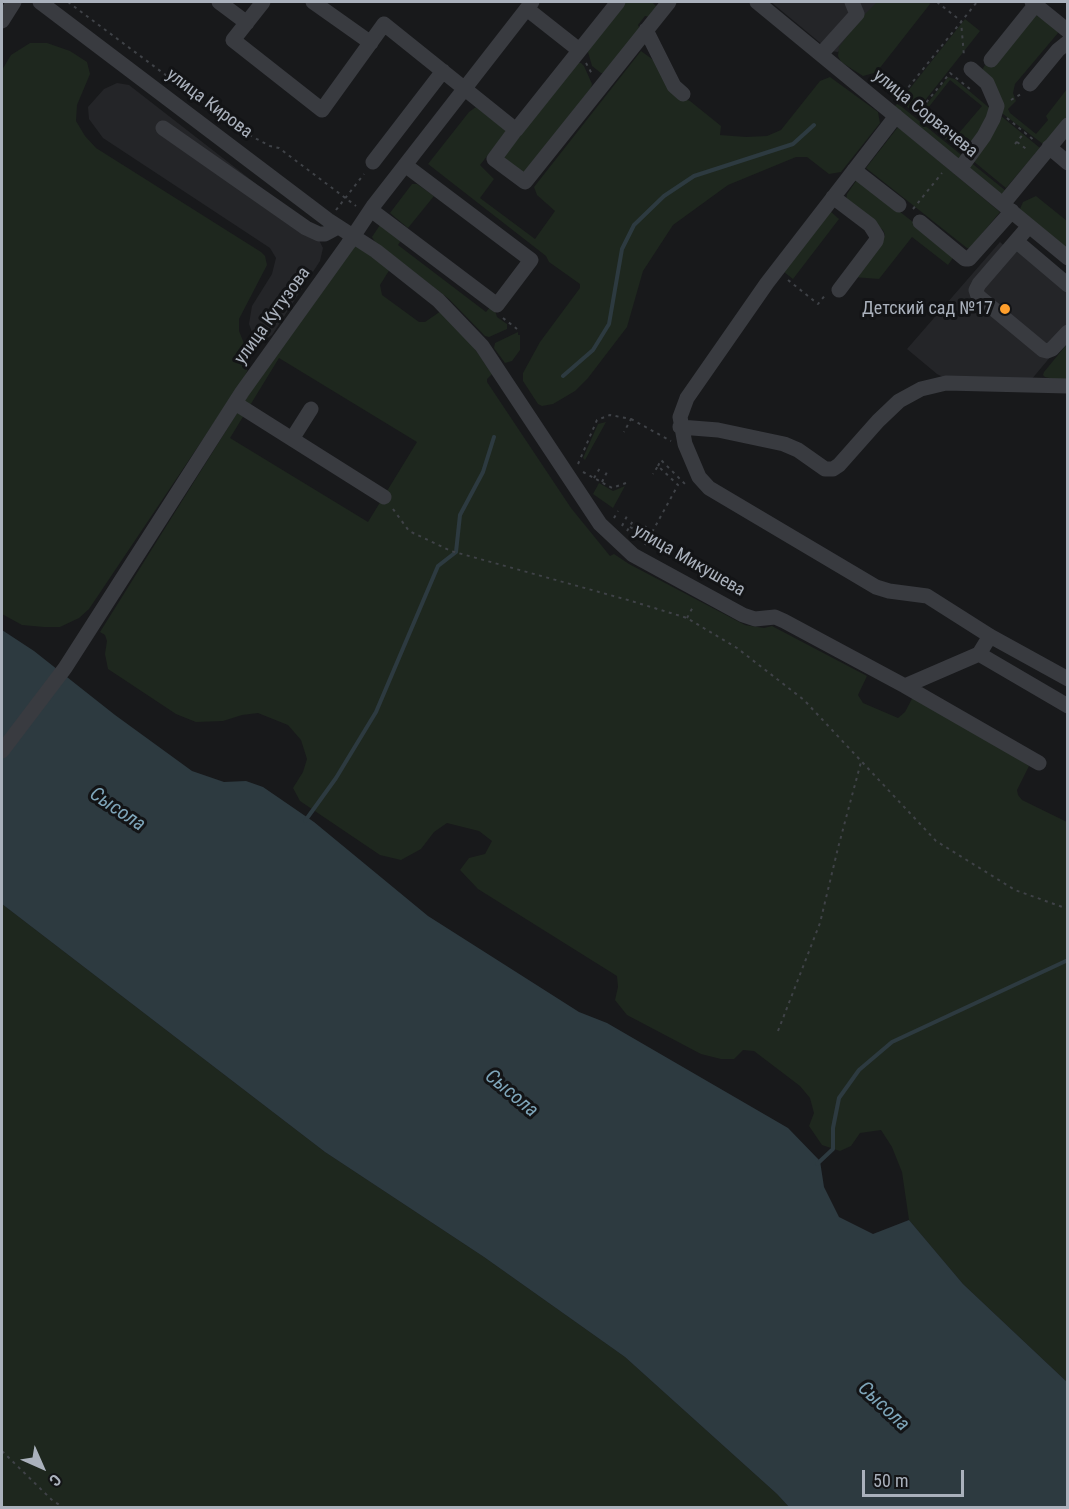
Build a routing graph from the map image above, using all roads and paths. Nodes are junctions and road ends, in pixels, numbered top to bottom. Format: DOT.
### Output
graph roads {
  1 [pos="14,2"];
  2 [pos="40,2"];
  3 [pos="68,2"];
  4 [pos="219,2"];
  5 [pos="263,2"];
  6 [pos="313,2"];
  7 [pos="618,2"];
  8 [pos="757,2"];
  9 [pos="852,2"];
  10 [pos="937,2"];
  11 [pos="976,2"];
  12 [pos="665,3"];
  13 [pos="530,5"];
  14 [pos="1042,5"];
  15 [pos="2,21"];
  16 [pos="961,21"];
  17 [pos="246,23"];
  18 [pos="646,30"];
  19 [pos="1068,31"];
  20 [pos="1068,42"];
  21 [pos="371,43"];
  22 [pos="579,50"];
  23 [pos="821,54"];
  24 [pos="991,60"];
  25 [pos="971,69"];
  26 [pos="442,71"];
  27 [pos="1030,84"];
  28 [pos="599,88"];
  29 [pos="969,88"];
  30 [pos="464,89"];
  31 [pos="683,94"];
  32 [pos="964,94"];
  33 [pos="978,95"];
  34 [pos="996,110"];
  35 [pos="893,113"];
  36 [pos="915,117"];
  37 [pos="1068,125"];
  38 [pos="163,128"];
  39 [pos="517,128"];
  40 [pos="1024,132"];
  41 [pos="1015,144"];
  42 [pos="1048,149"];
  43 [pos="373,162"];
  44 [pos="1068,163"];
  45 [pos="255,164"];
  46 [pos="405,165"];
  47 [pos="953,169"];
  48 [pos="854,170"];
  49 [pos="241,182"];
  50 [pos="346,197"];
  51 [pos="833,197"];
  52 [pos="1007,207"];
  53 [pos="366,210"];
  54 [pos="909,214"];
  55 [pos="336,221"];
  56 [pos="1029,226"];
  57 [pos="353,237"];
  58 [pos="1016,241"];
  59 [pos="1068,258"];
  60 [pos="776,271"];
  61 [pos="1068,285"];
  62 [pos="839,290"];
  63 [pos="497,305"];
  64 [pos="517,329"];
  65 [pos="1068,332"];
  66 [pos="1068,386"];
  67 [pos="235,403"];
  68 [pos="311,409"];
  69 [pos="631,419"];
  70 [pos="680,427"];
  71 [pos="624,432"];
  72 [pos="292,439"];
  73 [pos="674,443"];
  74 [pos="658,466"];
  75 [pos="577,467"];
  76 [pos="600,468"];
  77 [pos="581,470"];
  78 [pos="607,472"];
  79 [pos="653,474"];
  80 [pos="594,478"];
  81 [pos="692,480"];
  82 [pos="602,482"];
  83 [pos="626,483"];
  84 [pos="384,497"];
  85 [pos="618,511"];
  86 [pos="614,518"];
  87 [pos="646,526"];
  88 [pos="630,527"];
  89 [pos="642,534"];
  90 [pos="649,538"];
  91 [pos="645,545"];
  92 [pos="990,636"];
  93 [pos="979,654"];
  94 [pos="1068,680"];
  95 [pos="905,686"];
  96 [pos="1068,706"];
  97 [pos="2,750"];
  98 [pos="861,762"];
  99 [pos="1039,763"];
  100 [pos="1068,909"];
  101 [pos="778,1031"];
  102 [pos="2,1451"];
  103 [pos="65,1508"];
  1 -- 15 [label="street"];
  2 -- 45 [label="street, улица Кирова"];
  3 -- 50 [label="path"];
  4 -- 17 [label="street"];
  5 -- 17 [label="street"];
  6 -- 21 [label="street"];
  7 -- 22 [label="street"];
  8 -- 23 [label="street, улица Сорвачева"];
  9 -- 23 [label="street"];
  10 -- 16 [label="path"];
  11 -- 16 [label="path"];
  12 -- 18 [label="street"];
  13 -- 22 [label="street"];
  13 -- 30 [label="street, улица Кутузова"];
  14 -- 19 [label="street"];
  14 -- 24 [label="street"];
  16 -- 25 [label="path"];
  16 -- 35 [label="path"];
  17 -- 21 [label="street"];
  18 -- 28 [label="street"];
  18 -- 31 [label="street"];
  20 -- 27 [label="street"];
  21 -- 26 [label="street"];
  22 -- 28 [label="path"];
  22 -- 39 [label="street"];
  23 -- 35 [label="street, улица Сорвачева"];
  25 -- 34 [label="street"];
  26 -- 30 [label="street"];
  26 -- 43 [label="street"];
  27 -- 34 [label="path"];
  28 -- 39 [label="street"];
  29 -- 32 [label="path"];
  29 -- 33 [label="path"];
  29 -- 36 [label="path"];
  30 -- 39 [label="street"];
  30 -- 46 [label="street, улица Кутузова"];
  34 -- 40 [label="path"];
  34 -- 47 [label="street"];
  35 -- 47 [label="street, улица Сорвачева"];
  35 -- 48 [label="street"];
  37 -- 42 [label="street"];
  38 -- 49 [label="street"];
  40 -- 41 [label="path"];
  40 -- 42 [label="path"];
  42 -- 44 [label="street"];
  42 -- 52 [label="street"];
  43 -- 50 [label="path"];
  45 -- 49 [label="street"];
  45 -- 55 [label="street, улица Кирова"];
  46 -- 53 [label="street, улица Кутузова"];
  46 -- 63 [label="street"];
  47 -- 52 [label="street, улица Сорвачева"];
  47 -- 54 [label="path"];
  48 -- 51 [label="street"];
  48 -- 54 [label="street"];
  49 -- 55 [label="street"];
  50 -- 53 [label="path"];
  50 -- 55 [label="path"];
  51 -- 60 [label="street"];
  51 -- 62 [label="street"];
  52 -- 54 [label="street"];
  52 -- 56 [label="street, улица Сорвачева"];
  53 -- 57 [label="street, улица Кутузова"];
  53 -- 63 [label="street"];
  55 -- 57 [label="street, улица Кирова"];
  56 -- 58 [label="street"];
  56 -- 59 [label="street, улица Сорвачева"];
  57 -- 67 [label="street, улица Кутузова"];
  57 -- 95 [label="street, улица Микушева"];
  58 -- 61 [label="street"];
  58 -- 65 [label="street"];
  60 -- 62 [label="path"];
  60 -- 70 [label="street"];
  63 -- 64 [label="path"];
  66 -- 70 [label="street"];
  67 -- 72 [label="street"];
  67 -- 97 [label="street, улица Кутузова"];
  68 -- 72 [label="street"];
  69 -- 71 [label="path"];
  69 -- 73 [label="path"];
  69 -- 75 [label="path"];
  70 -- 92 [label="street"];
  72 -- 84 [label="street"];
  74 -- 79 [label="path"];
  74 -- 81 [label="path"];
  74 -- 90 [label="path"];
  76 -- 80 [label="path"];
  77 -- 80 [label="path"];
  78 -- 82 [label="path"];
  80 -- 82 [label="path"];
  82 -- 83 [label="path"];
  84 -- 98 [label="path"];
  85 -- 86 [label="path"];
  87 -- 89 [label="path"];
  88 -- 89 [label="path"];
  89 -- 90 [label="path"];
  90 -- 91 [label="path"];
  92 -- 93 [label="street"];
  92 -- 94 [label="street"];
  93 -- 95 [label="street"];
  93 -- 96 [label="street"];
  95 -- 99 [label="street, улица Микушева"];
  98 -- 100 [label="path"];
  98 -- 101 [label="path"];
  102 -- 103 [label="path"];
}
